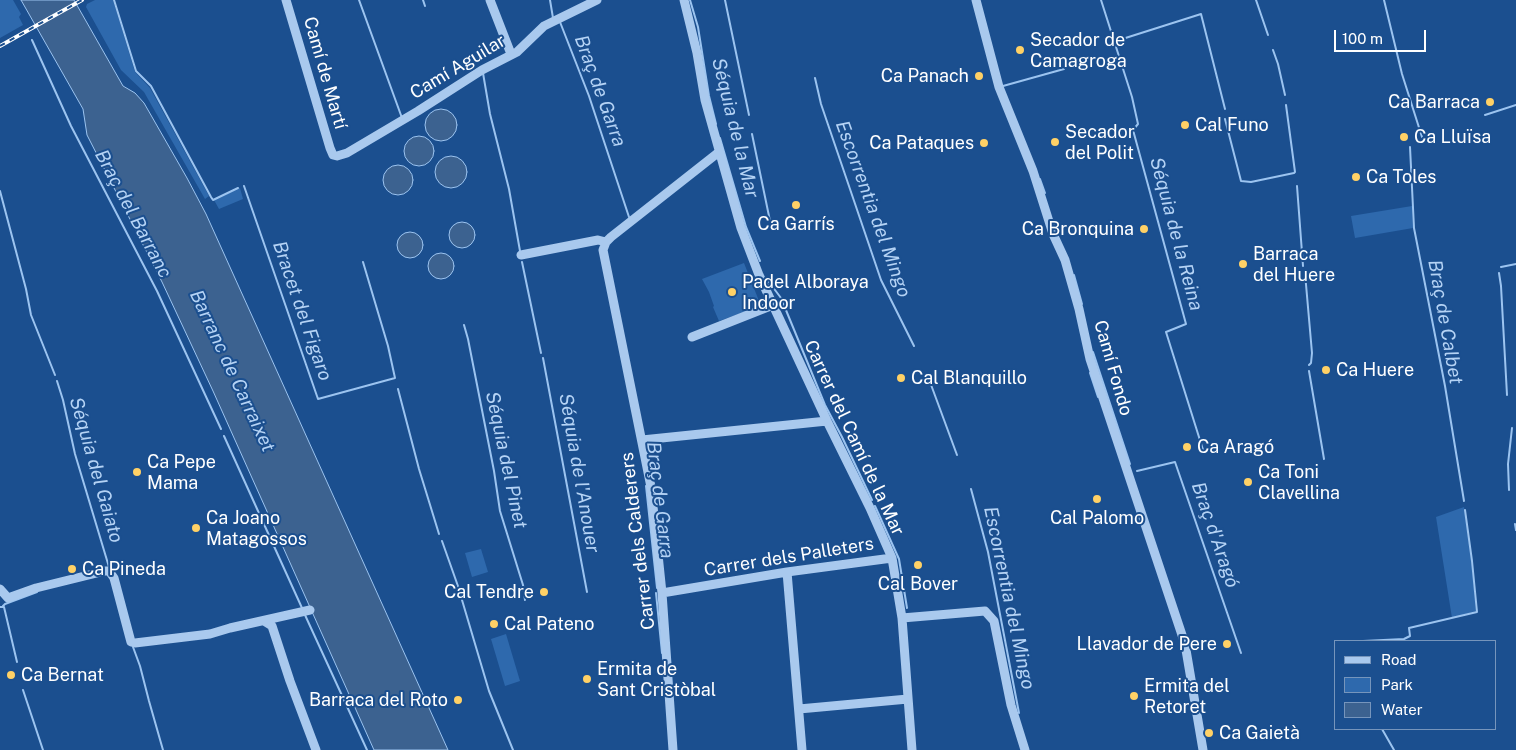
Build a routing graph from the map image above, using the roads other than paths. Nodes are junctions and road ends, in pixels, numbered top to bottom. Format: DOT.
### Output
graph roads {
  1 [pos="286,0"];
  2 [pos="490,0"];
  3 [pos="597,0"];
  4 [pos="684,0"];
  5 [pos="976,0"];
  6 [pos="511,54"];
  7 [pos="719,152"];
  8 [pos="333,155"];
  9 [pos="606,242"];
  10 [pos="521,255"];
  11 [pos="773,305"];
  12 [pos="692,337"];
  13 [pos="827,421"];
  14 [pos="642,440"];
  15 [pos="892,558"];
  16 [pos="787,572"];
  17 [pos="0,589"];
  18 [pos="662,593"];
  19 [pos="310,610"];
  20 [pos="902,618"];
  21 [pos="270,622"];
  22 [pos="908,699"];
  23 [pos="799,709"];
  24 [pos="316,750"];
  25 [pos="672,750"];
  26 [pos="802,750"];
  27 [pos="912,750"];
  28 [pos="1025,750"];
  29 [pos="1203,750"];
  1 -- 8 [label="street, Camí de Martí"];
  2 -- 6 [label="street"];
  3 -- 6 [label="street, Camí Aguilar"];
  4 -- 7 [label="street, Carrer del Camí de la Mar"];
  5 -- 29 [label="street, Camí Fondo"];
  6 -- 8 [label="street, Camí Aguilar"];
  7 -- 9 [label="street"];
  7 -- 11 [label="street, Carrer del Camí de la Mar"];
  9 -- 10 [label="street"];
  9 -- 14 [label="street, Carrer dels Calderers"];
  11 -- 12 [label="street"];
  11 -- 13 [label="street, Carrer del Camí de la Mar"];
  13 -- 14 [label="street"];
  13 -- 15 [label="street, Carrer del Camí de la Mar"];
  14 -- 18 [label="street, Carrer dels Calderers"];
  15 -- 16 [label="street, Carrer dels Palleters"];
  15 -- 20 [label="street, Carrer del Camí de la Mar"];
  16 -- 18 [label="street, Carrer dels Palleters"];
  16 -- 23 [label="street"];
  17 -- 21 [label="street"];
  18 -- 25 [label="street, Carrer dels Calderers"];
  19 -- 21 [label="street"];
  20 -- 22 [label="street, Carrer del Camí de la Mar"];
  20 -- 28 [label="street"];
  21 -- 24 [label="street"];
  22 -- 23 [label="street"];
  22 -- 27 [label="street, Carrer del Camí de la Mar"];
  23 -- 26 [label="street"];
}
